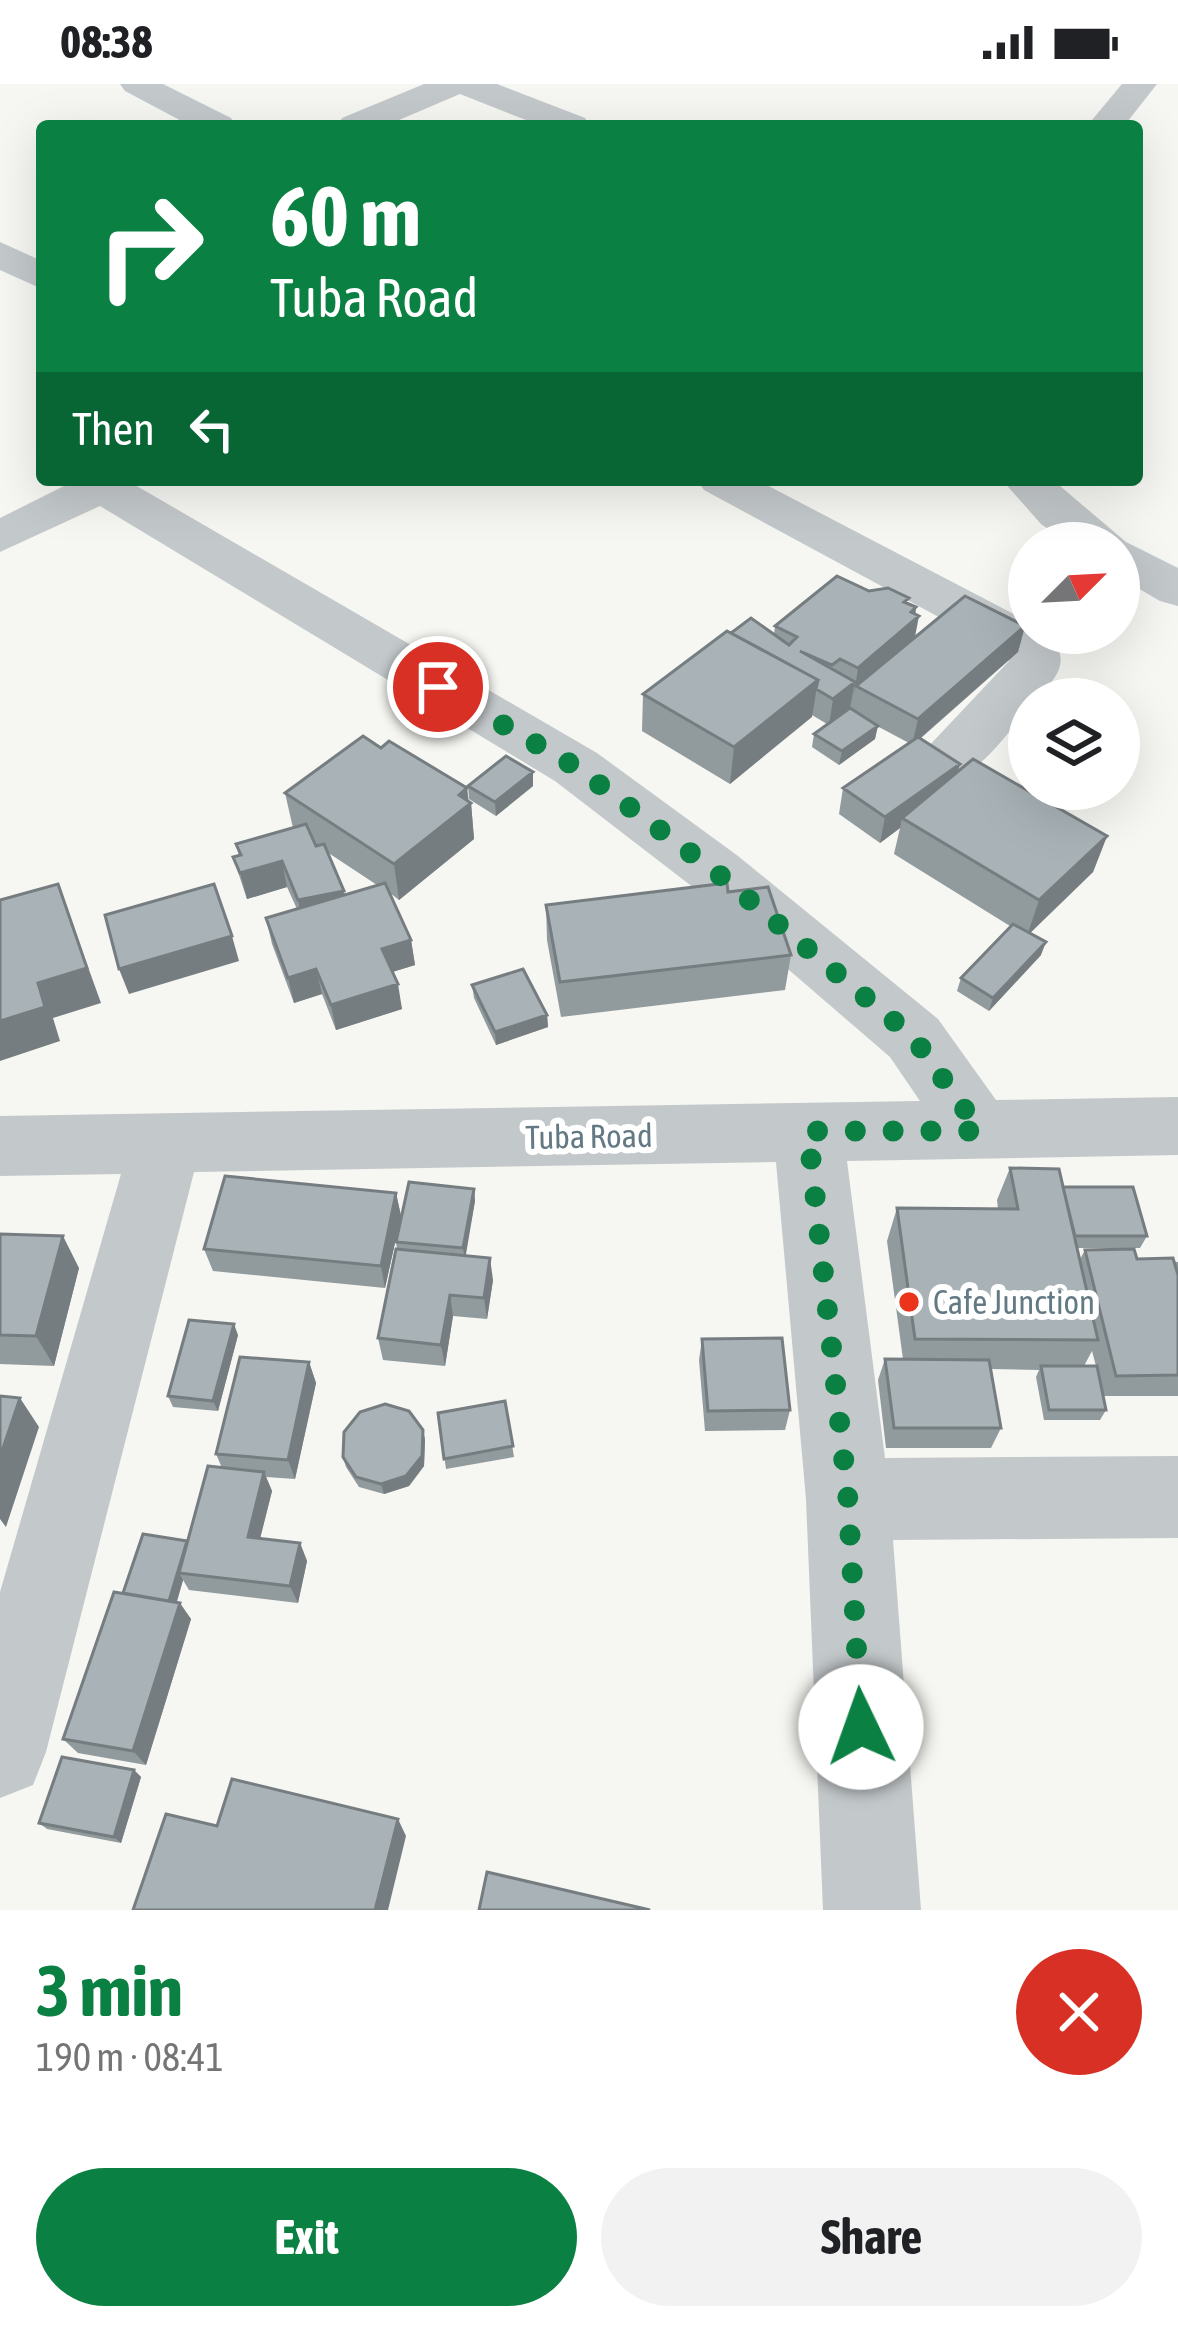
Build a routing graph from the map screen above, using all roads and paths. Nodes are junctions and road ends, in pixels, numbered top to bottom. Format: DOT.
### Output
graph roads {
  1 [pos="137,84"];
  2 [pos="453,84"];
  3 [pos="466,84"];
  4 [pos="1140,84"];
  5 [pos="206,120"];
  6 [pos="369,120"];
  7 [pos="557,120"];
  8 [pos="1110,120"];
  9 [pos="0,254"];
  10 [pos="30,278"];
  11 [pos="102,486"];
  12 [pos="113,486"];
  13 [pos="732,486"];
  14 [pos="1032,486"];
  15 [pos="1070,522"];
  16 [pos="0,537"];
  17 [pos="1140,567"];
  18 [pos="1178,590"];
  19 [pos="946,763"];
  20 [pos="1178,1126"];
  21 [pos="808,1131"];
  22 [pos="980,1131"];
  23 [pos="165,1144"];
  24 [pos="0,1146"];
  25 [pos="1178,1497"];
  26 [pos="848,1499"];
  27 [pos="0,1752"];
  28 [pos="872,1910"];
  1 -- 5 [label="street"];
  2 -- 6 [label="street"];
  3 -- 7 [label="street"];
  4 -- 8 [label="street"];
  9 -- 10 [label="street"];
  11 -- 16 [label="street"];
  12 -- 22 [label="street"];
  13 -- 19 [label="street"];
  14 -- 15 [label="street"];
  17 -- 18 [label="street"];
  20 -- 22 [label="street, Tuba Road"];
  21 -- 22 [label="street, Tuba Road"];
  21 -- 23 [label="street, Tuba Road"];
  21 -- 26 [label="street"];
  23 -- 24 [label="street, Tuba Road"];
  23 -- 27 [label="street"];
  25 -- 26 [label="street"];
  26 -- 28 [label="street"];
}
